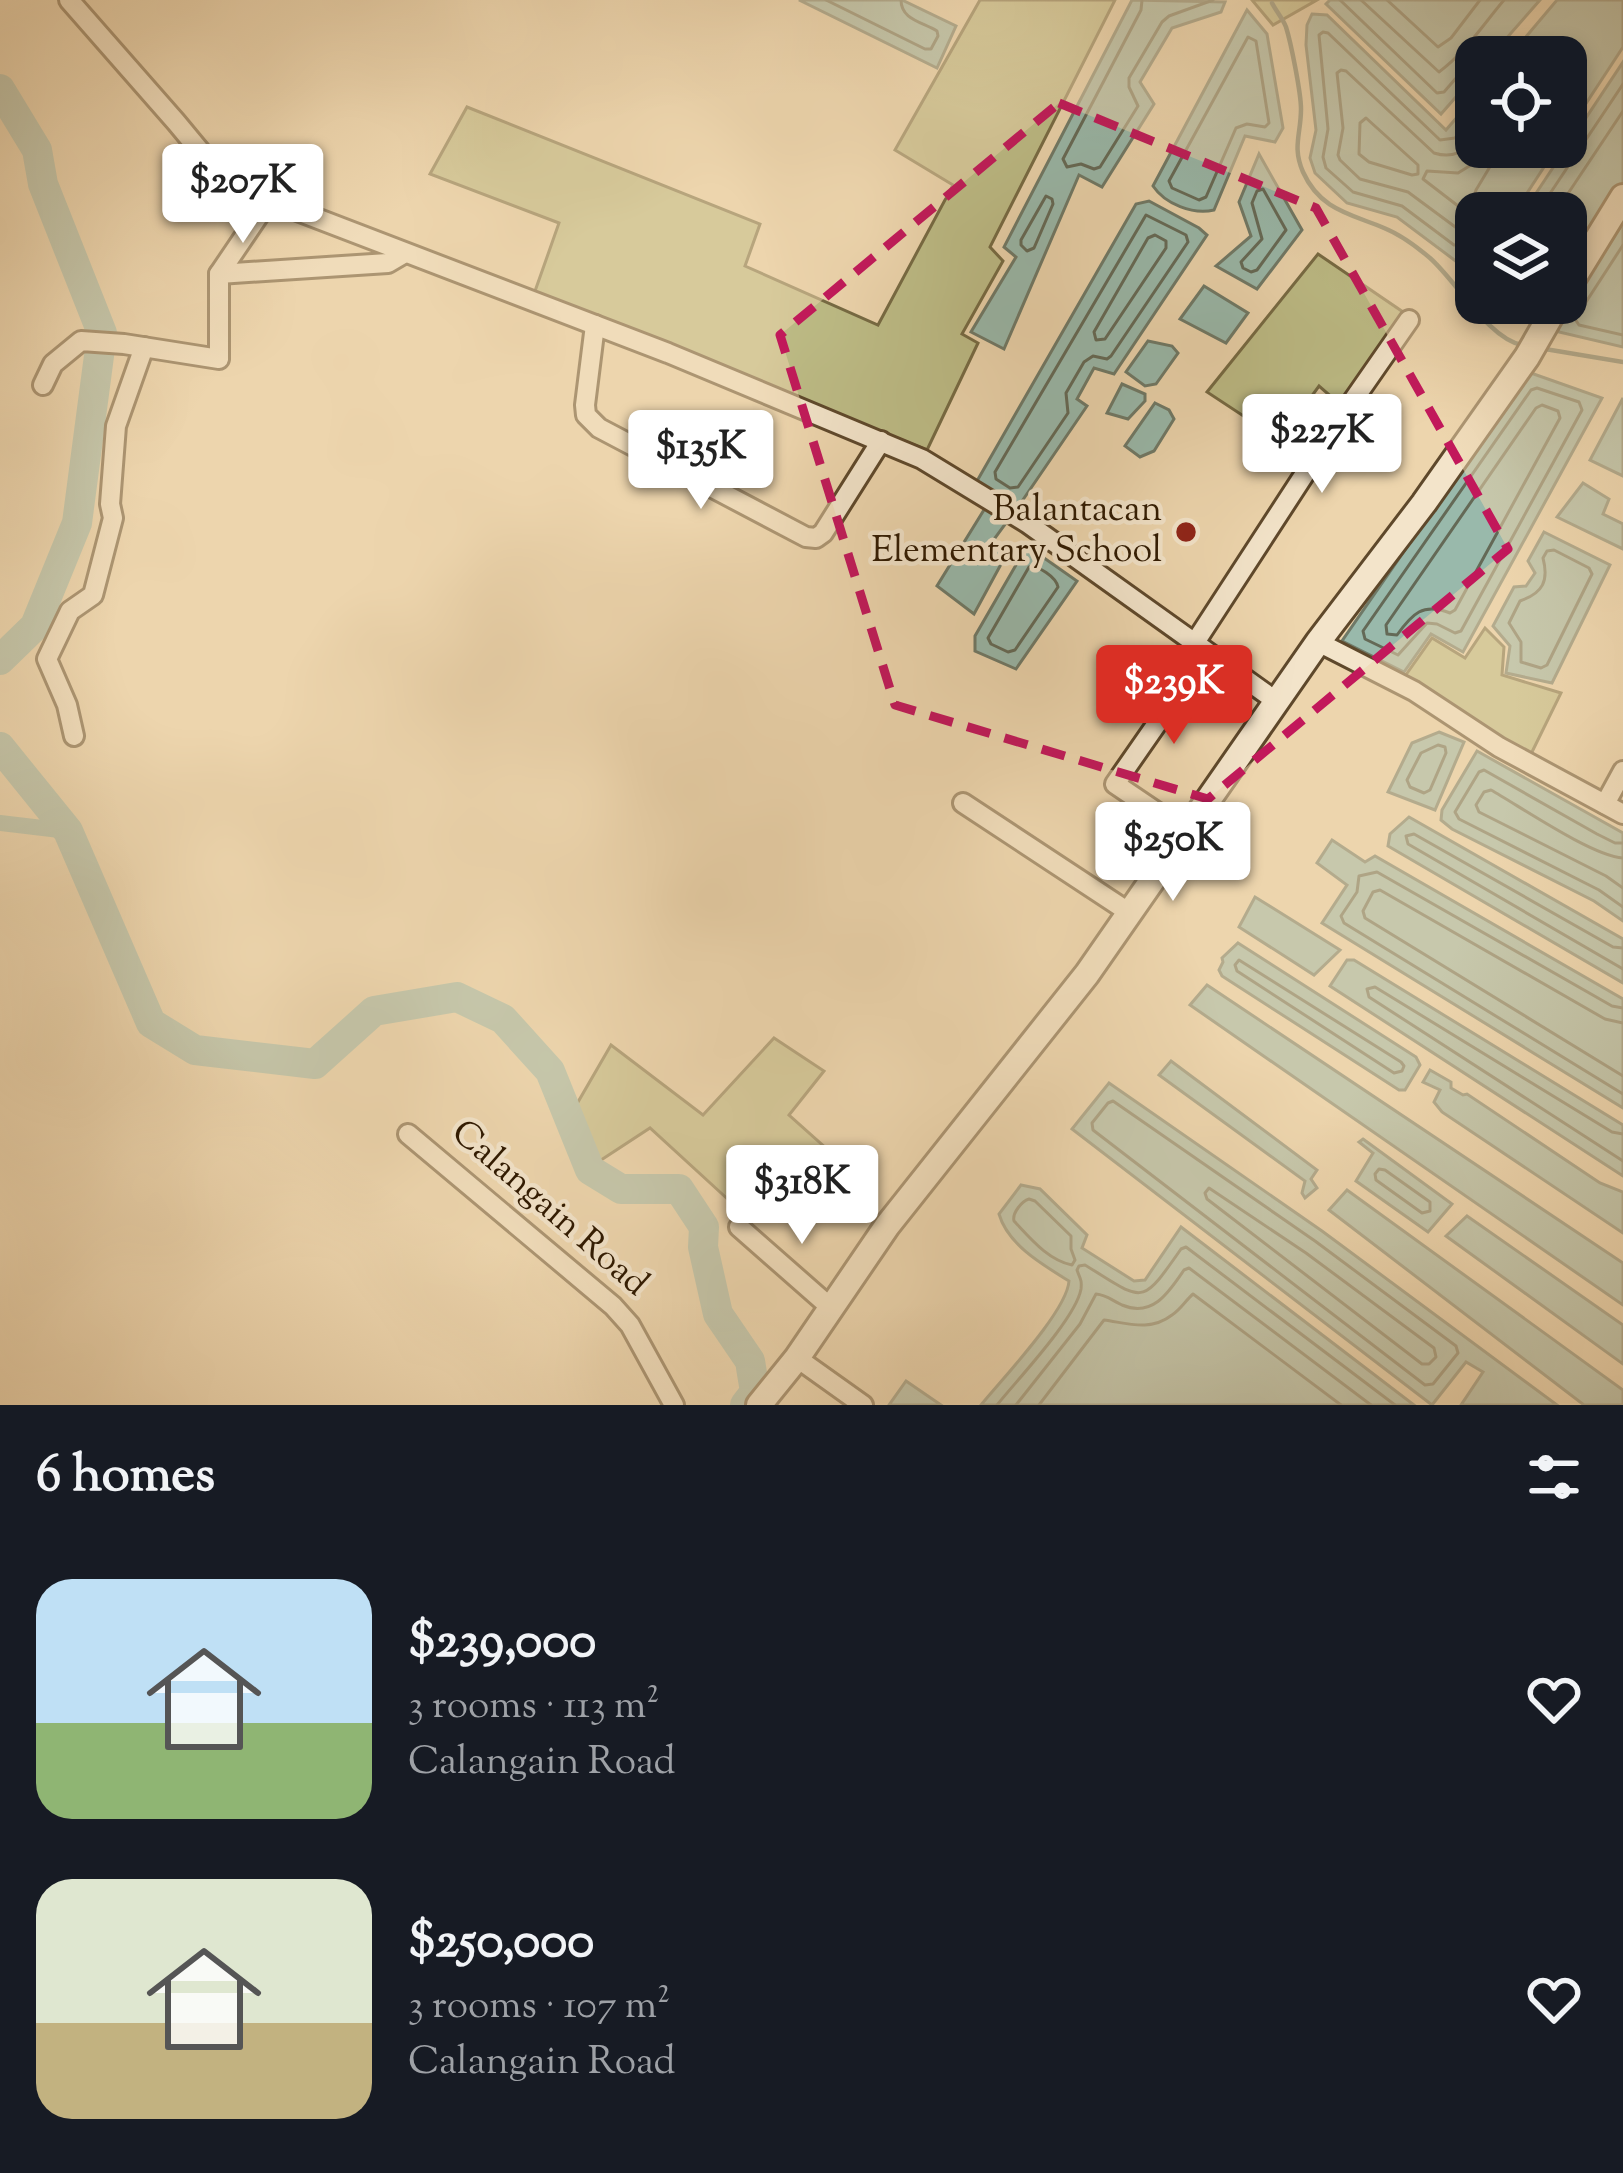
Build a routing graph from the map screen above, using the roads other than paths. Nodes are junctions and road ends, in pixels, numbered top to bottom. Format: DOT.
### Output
graph roads {
  1 [pos="69,0"];
  2 [pos="1623,197"];
  3 [pos="269,200"];
  4 [pos="405,253"];
  5 [pos="1587,256"];
  6 [pos="219,274"];
  7 [pos="1408,320"];
  8 [pos="1546,324"];
  9 [pos="595,325"];
  10 [pos="144,347"];
  11 [pos="43,385"];
  12 [pos="881,442"];
  13 [pos="1318,641"];
  14 [pos="1200,649"];
  15 [pos="1276,701"];
  16 [pos="74,736"];
  17 [pos="1623,771"];
  18 [pos="963,803"];
  19 [pos="1605,804"];
  20 [pos="1623,814"];
  21 [pos="1186,832"];
  22 [pos="1130,914"];
  23 [pos="408,1134"];
  24 [pos="739,1227"];
  25 [pos="830,1306"];
  26 [pos="797,1358"];
  27 [pos="674,1405"];
  28 [pos="759,1405"];
  29 [pos="863,1405"];
  1 -- 3 [label="street"];
  2 -- 5 [label="street"];
  3 -- 4 [label="street"];
  3 -- 6 [label="street"];
  4 -- 6 [label="street"];
  4 -- 9 [label="street"];
  6 -- 10 [label="street"];
  7 -- 14 [label="street"];
  8 -- 13 [label="street"];
  9 -- 12 [label="street"];
  9 -- 12 [label="street"];
  10 -- 11 [label="street"];
  10 -- 16 [label="street"];
  12 -- 14 [label="street"];
  13 -- 15 [label="street"];
  13 -- 19 [label="street"];
  14 -- 15 [label="street"];
  14 -- 21 [label="street"];
  15 -- 21 [label="street"];
  17 -- 19 [label="street"];
  18 -- 22 [label="street"];
  19 -- 20 [label="street"];
  21 -- 22 [label="street"];
  22 -- 25 [label="street"];
  23 -- 27 [label="street, Calangain Road"];
  24 -- 25 [label="street"];
  25 -- 26 [label="street"];
  26 -- 28 [label="street"];
  26 -- 29 [label="street"];
}
